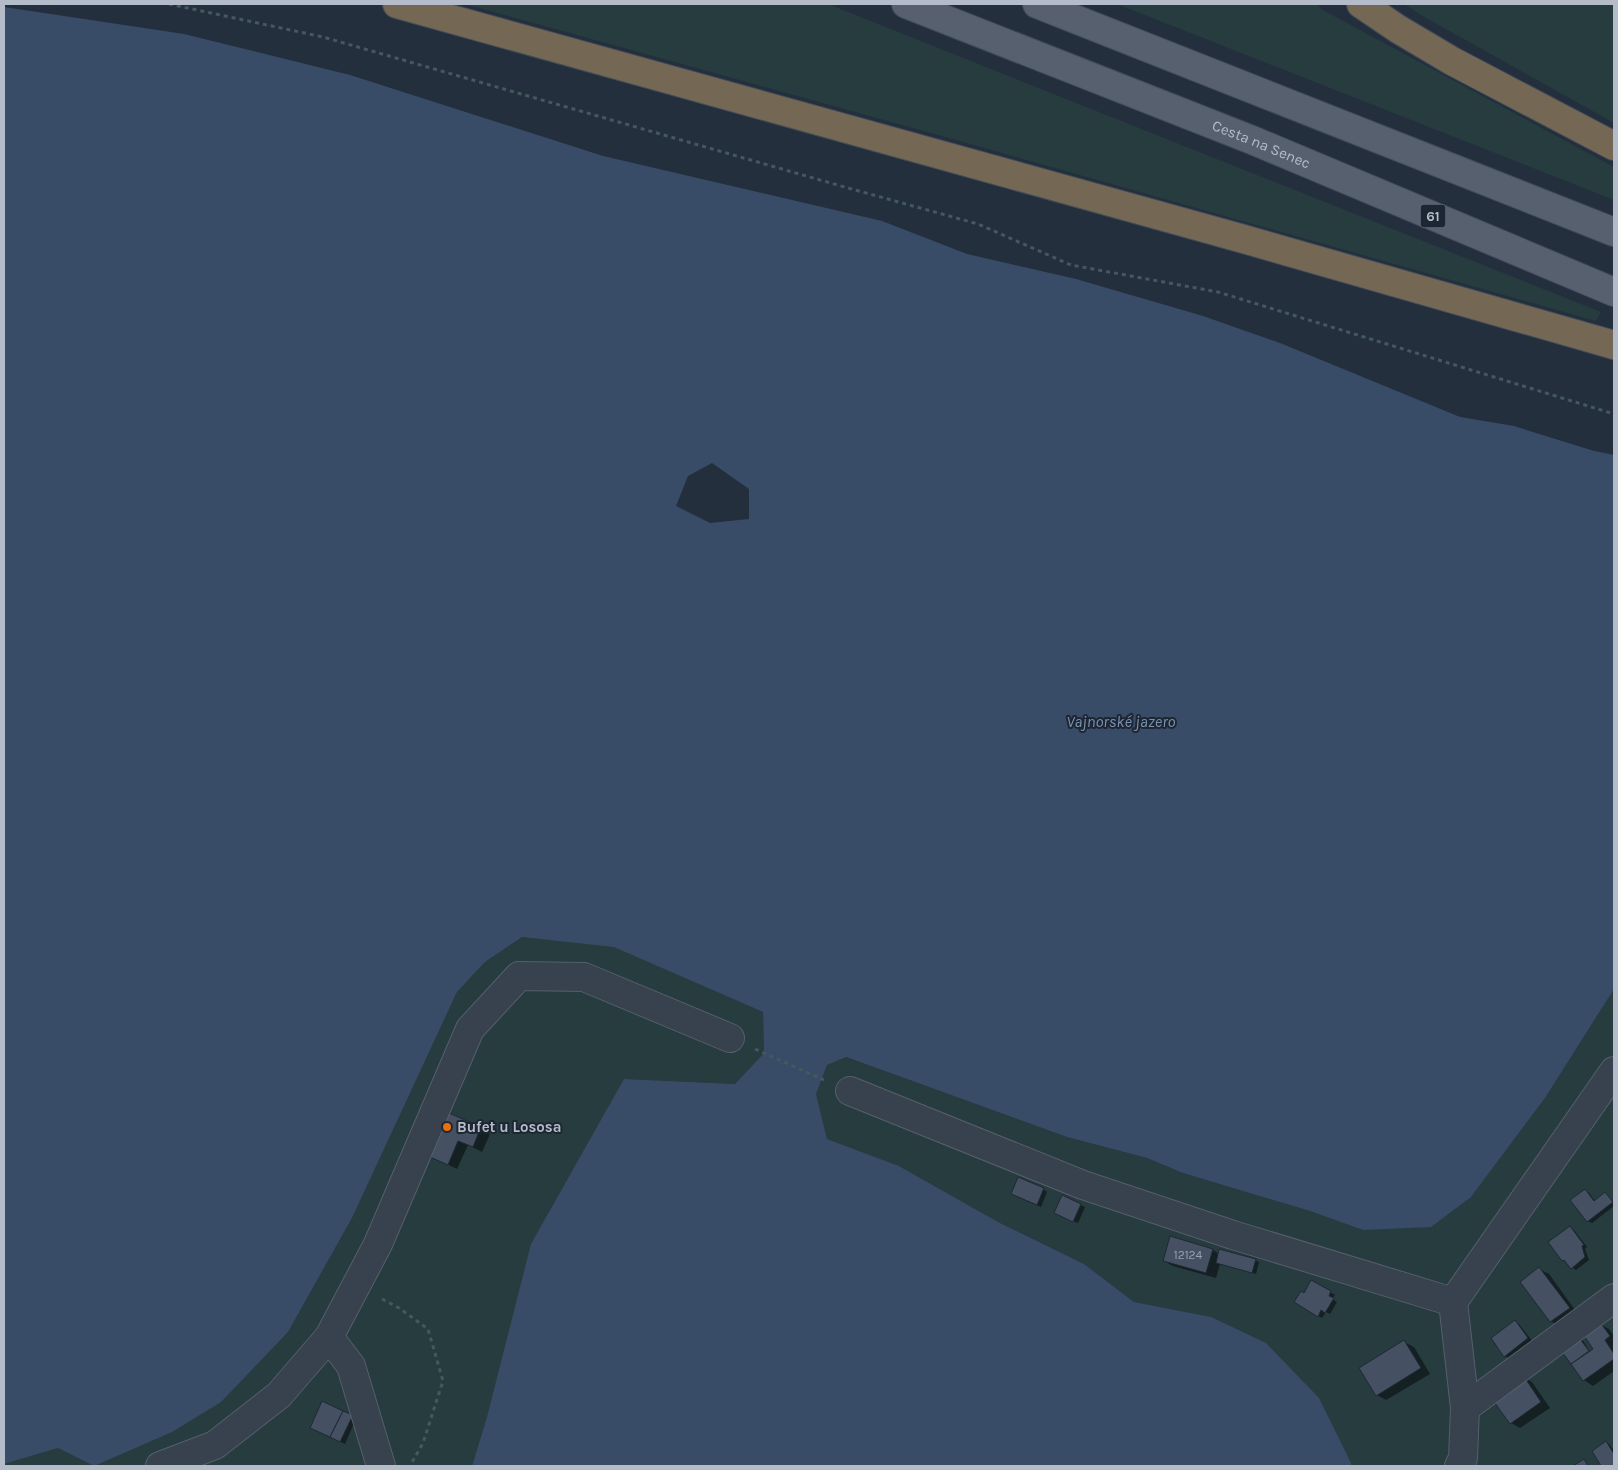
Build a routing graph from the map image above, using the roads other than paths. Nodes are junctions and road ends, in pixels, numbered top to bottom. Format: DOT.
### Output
graph roads {
  1 [pos="397,4"];
  2 [pos="906,4"];
  3 [pos="1038,4"];
  4 [pos="1361,4"];
  5 [pos="1614,146"];
  6 [pos="1614,232"];
  7 [pos="1614,292"];
  8 [pos="1614,345"];
  9 [pos="730,1038"];
  10 [pos="1614,1071"];
  11 [pos="850,1091"];
  12 [pos="1614,1298"];
  13 [pos="1453,1302"];
  14 [pos="329,1337"];
  15 [pos="1465,1408"];
  16 [pos="160,1466"];
  17 [pos="381,1466"];
  18 [pos="1459,1466"];
  1 -- 8 [label="highway"];
  2 -- 7 [label="main road, Cesta na Senec / 61"];
  3 -- 6 [label="main road"];
  4 -- 5 [label="highway"];
  9 -- 14 [label="lane"];
  10 -- 13 [label="lane"];
  11 -- 13 [label="lane"];
  12 -- 15 [label="lane"];
  13 -- 15 [label="lane"];
  14 -- 16 [label="lane"];
  14 -- 17 [label="lane"];
  15 -- 18 [label="lane"];
}
